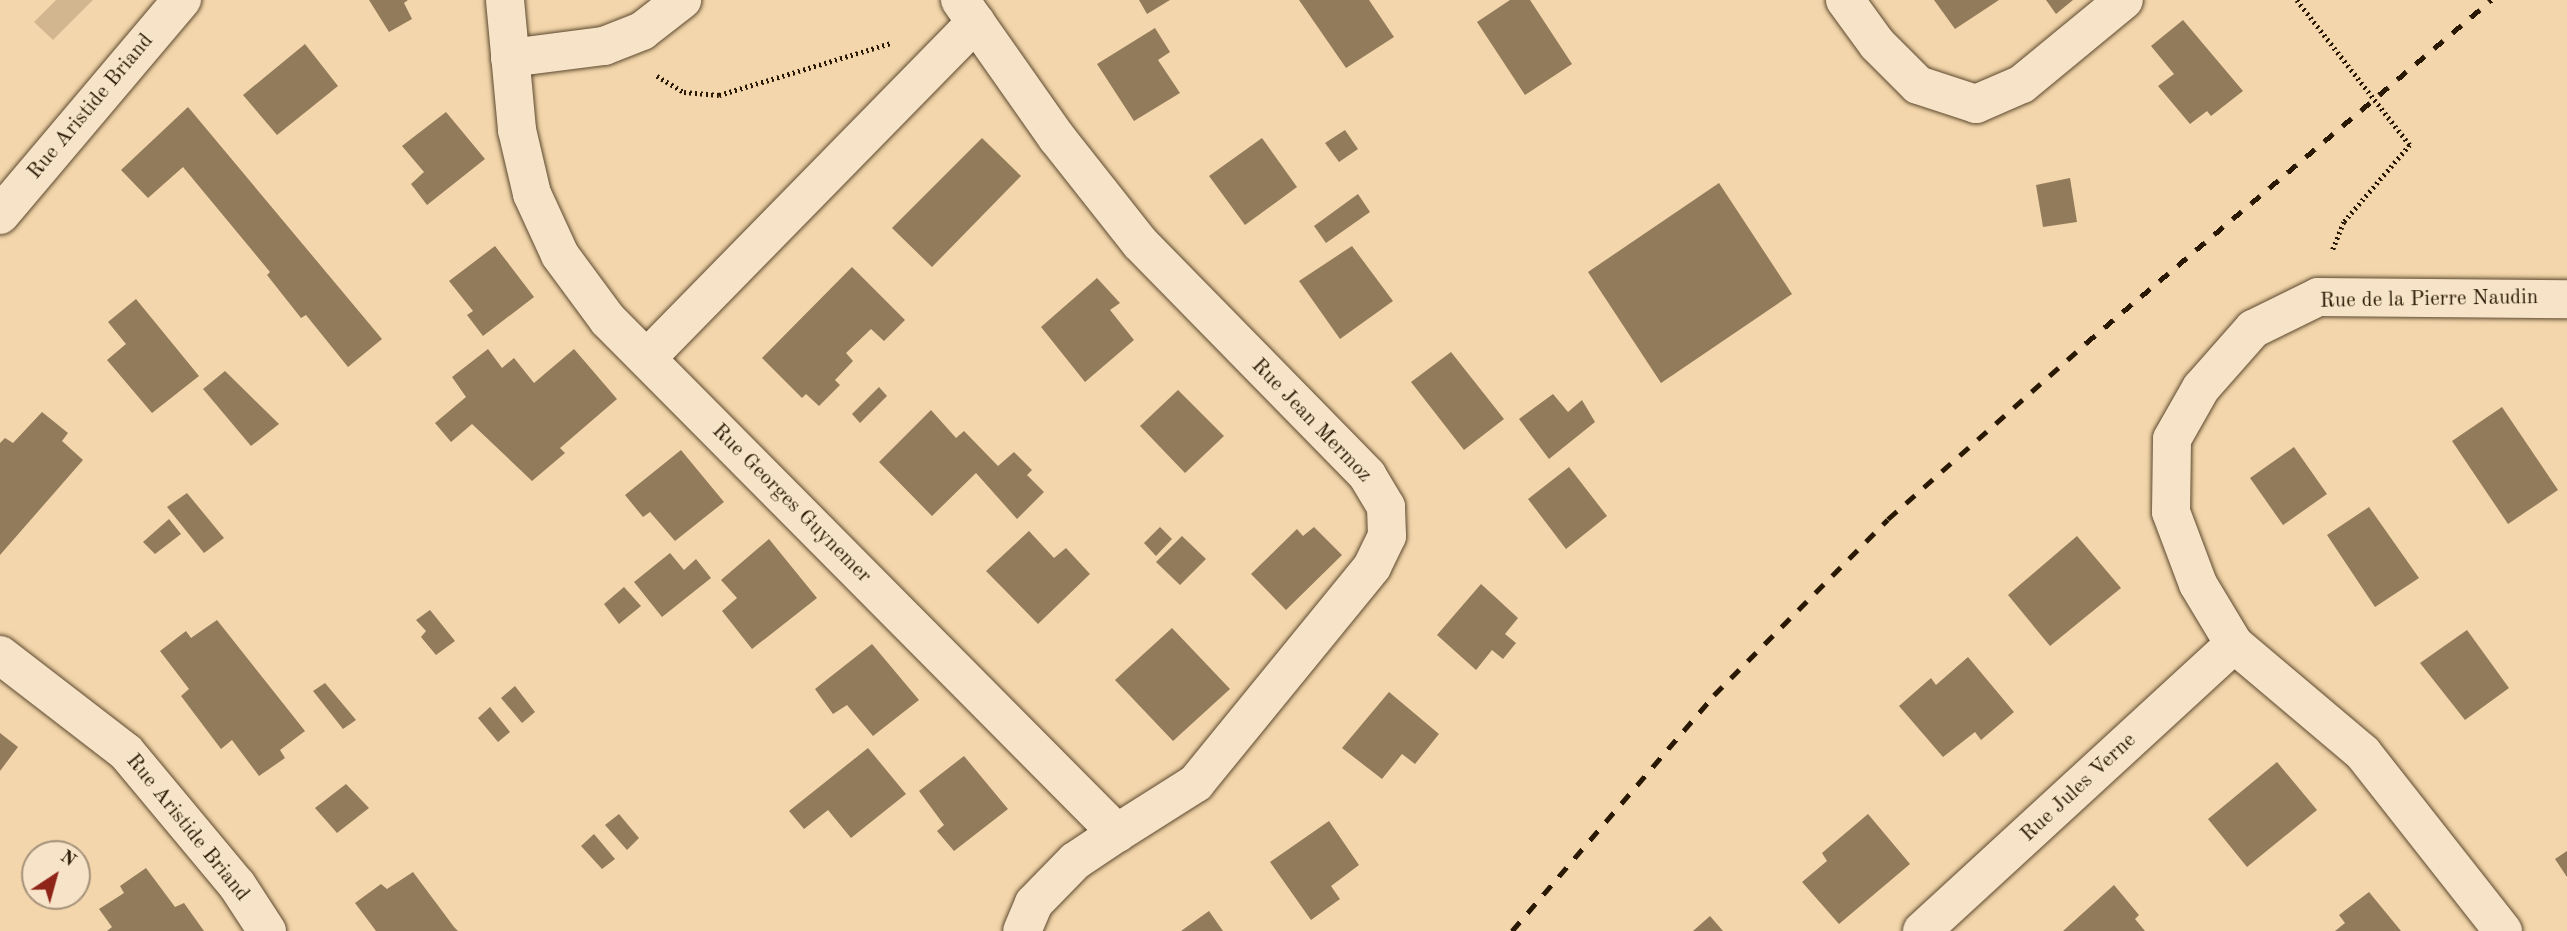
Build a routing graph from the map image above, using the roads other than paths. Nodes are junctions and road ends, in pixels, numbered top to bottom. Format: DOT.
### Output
graph roads {
  1 [pos="182,0"];
  2 [pos="505,0"];
  3 [pos="682,0"];
  4 [pos="1846,0"];
  5 [pos="2124,0"];
  6 [pos="968,11"];
  7 [pos="510,58"];
  8 [pos="0,215"];
  9 [pos="2567,299"];
  10 [pos="647,358"];
  11 [pos="2234,644"];
  12 [pos="0,655"];
  13 [pos="1117,834"];
  14 [pos="267,931"];
  15 [pos="1022,931"];
  16 [pos="1922,931"];
  17 [pos="2503,931"];
  1 -- 8 [label="street, Rue Aristide Briand"];
  2 -- 7 [label="street, Rue Georges Guynemer"];
  3 -- 7 [label="street"];
  4 -- 5 [label="street"];
  6 -- 10 [label="street"];
  6 -- 13 [label="street, Rue Jean Mermoz"];
  7 -- 10 [label="street, Rue Georges Guynemer"];
  9 -- 11 [label="street, Rue de la Pierre Naudin"];
  10 -- 13 [label="street, Rue Georges Guynemer"];
  11 -- 16 [label="street, Rue Jules Verne"];
  11 -- 17 [label="street, Rue de la Pierre Naudin"];
  12 -- 14 [label="street, Rue Aristide Briand"];
  13 -- 15 [label="street"];
}
